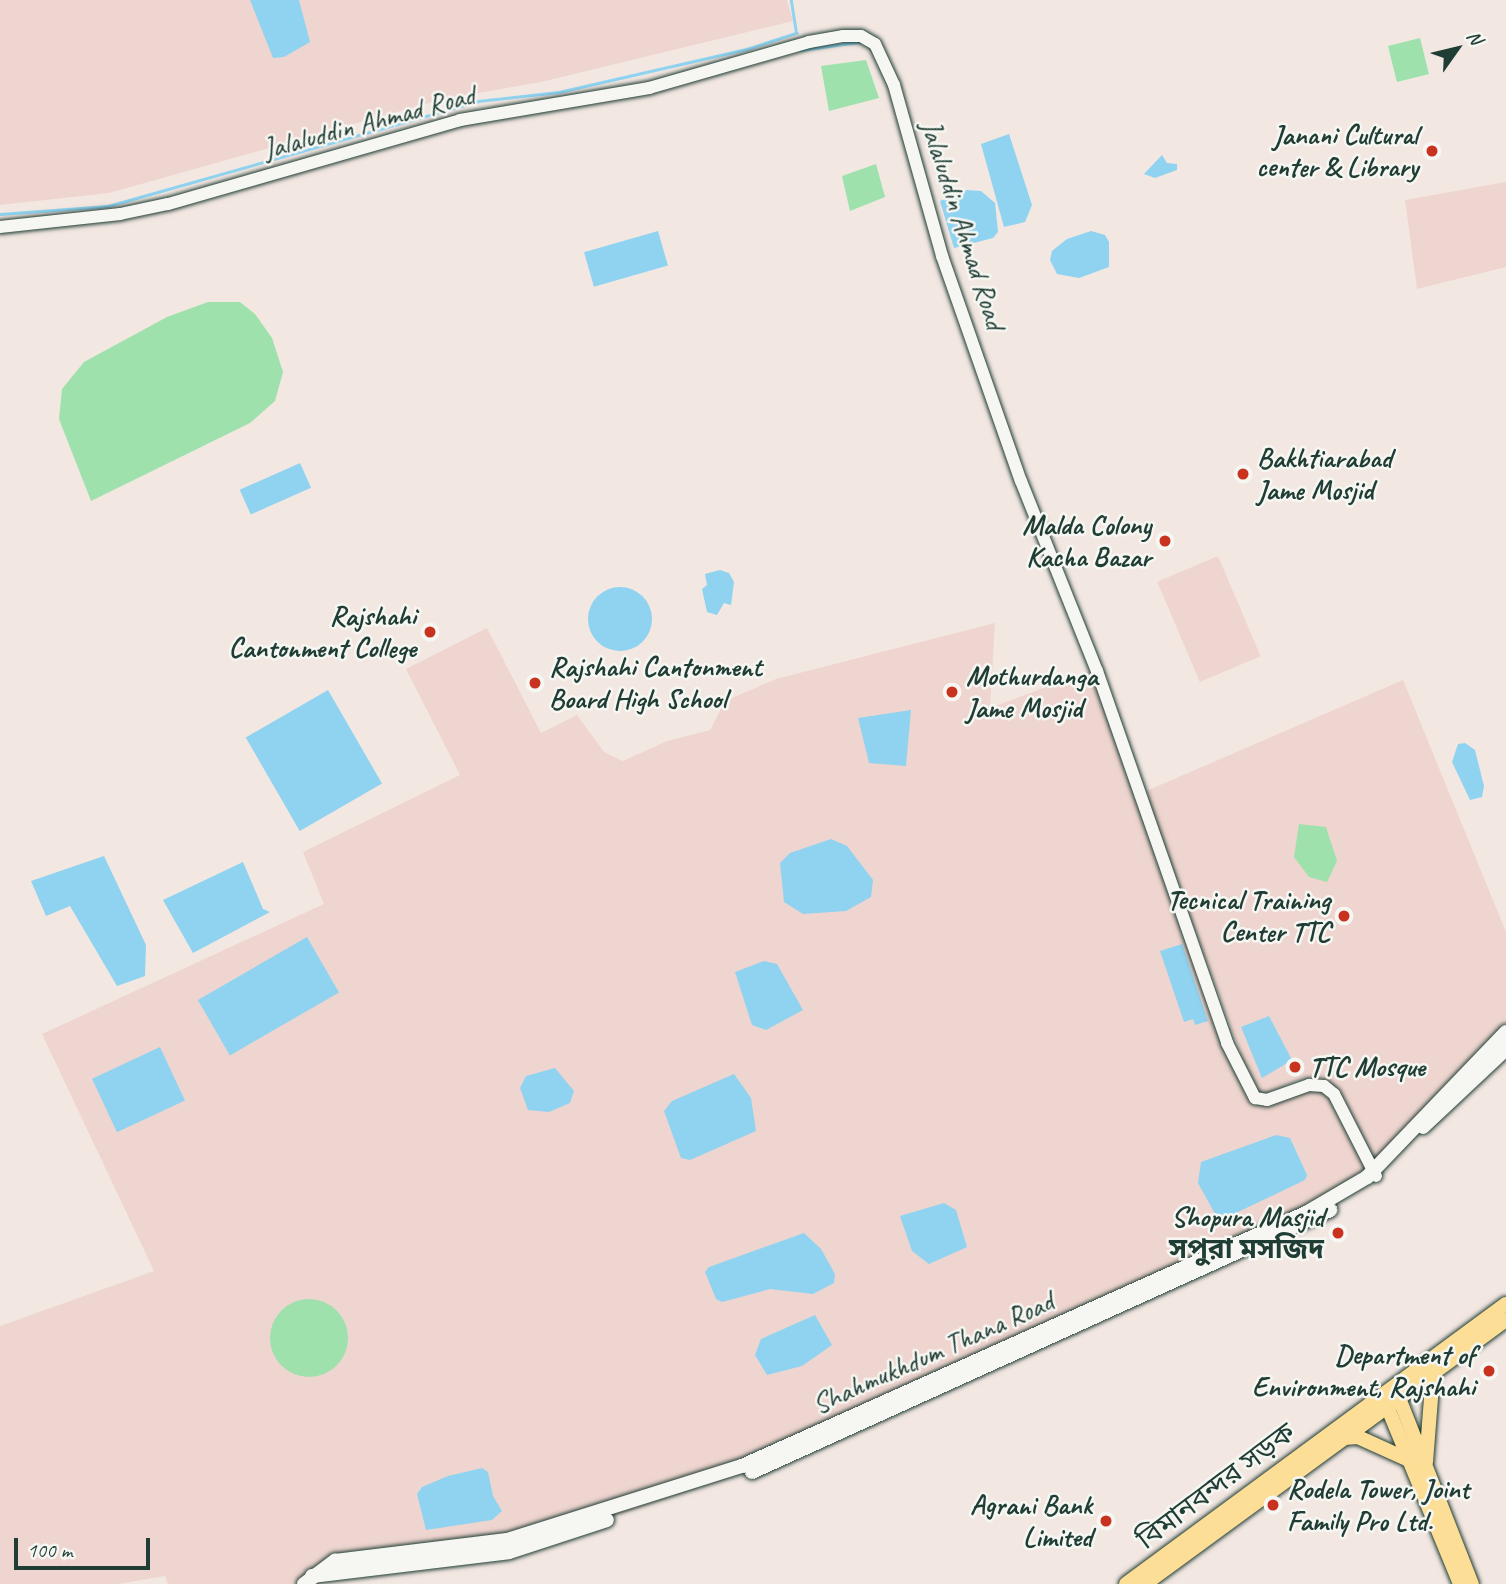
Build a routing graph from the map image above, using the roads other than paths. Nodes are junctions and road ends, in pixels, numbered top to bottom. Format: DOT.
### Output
graph roads {
  1 [pos="0,227"];
  2 [pos="1506,1032"];
  3 [pos="1506,1049"];
  4 [pos="1374,1173"];
  5 [pos="1506,1304"];
  6 [pos="1506,1320"];
  7 [pos="1433,1373"];
  8 [pos="1393,1402"];
  9 [pos="1344,1438"];
  10 [pos="1409,1460"];
  11 [pos="1425,1468"];
  12 [pos="307,1580"];
  13 [pos="1126,1584"];
  14 [pos="1145,1584"];
  15 [pos="1460,1584"];
  16 [pos="1472,1584"];
  1 -- 4 [label="street, Jalaluddin Ahmad Road"];
  2 -- 4 [label="main road, Shahmukhdum Thana Road"];
  3 -- 4 [label="main road, Shahmukhdum Thana Road"];
  4 -- 12 [label="main road, Shahmukhdum Thana Road"];
  5 -- 13 [label="main road, বিমানবন্দর সড়ক"];
  6 -- 7 [label="main road, বিমানবন্দর সড়ক"];
  7 -- 8 [label="main road, বিমানবন্দর সড়ক"];
  7 -- 11 [label="main road"];
  8 -- 9 [label="main road, বিমানবন্দর সড়ক"];
  8 -- 10 [label="main road"];
  8 -- 11 [label="main road"];
  9 -- 10 [label="main road"];
  9 -- 14 [label="main road, বিমানবন্দর সড়ক"];
  10 -- 15 [label="main road"];
  11 -- 16 [label="main road"];
}
